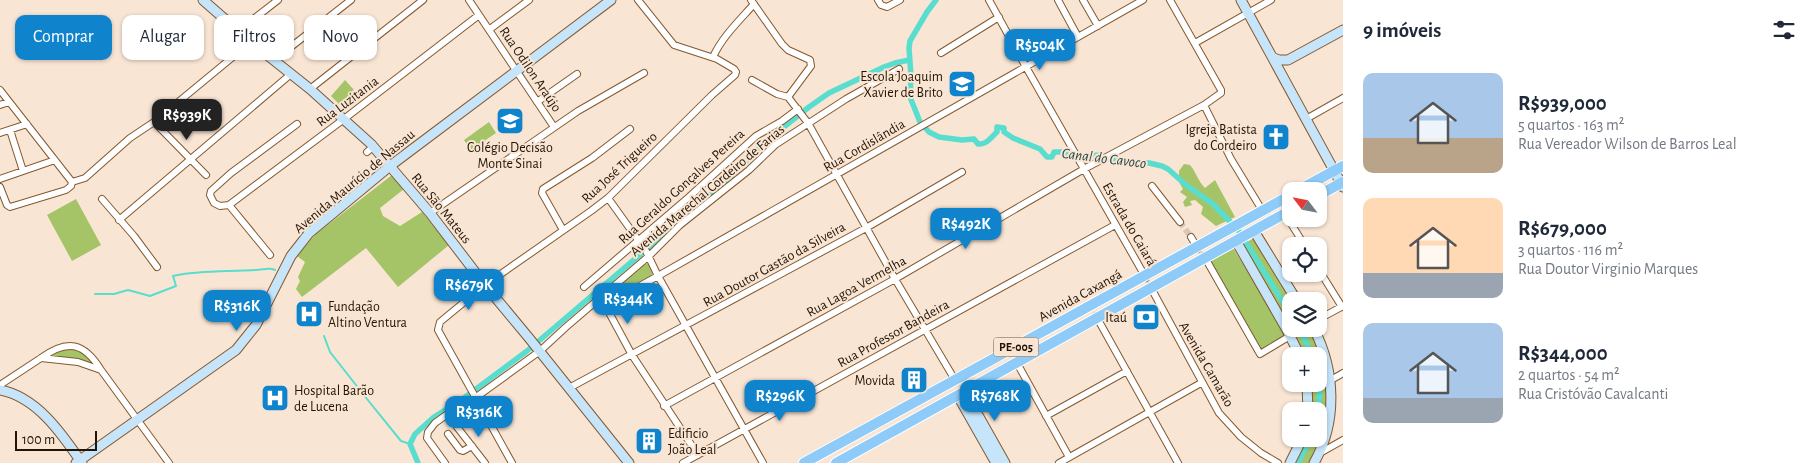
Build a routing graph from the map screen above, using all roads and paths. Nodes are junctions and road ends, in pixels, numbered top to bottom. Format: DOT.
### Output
graph roads {
  1 [pos="278,0"];
  2 [pos="351,0"];
  3 [pos="423,0"];
  4 [pos="469,0"];
  5 [pos="529,0"];
  6 [pos="611,0"];
  7 [pos="638,0"];
  8 [pos="878,0"];
  9 [pos="900,0"];
  10 [pos="989,0"];
  11 [pos="1058,0"];
  12 [pos="1083,0"];
  13 [pos="1143,0"];
  14 [pos="1170,0"];
  15 [pos="1241,0"];
  16 [pos="1271,0"];
  17 [pos="209,2"];
  18 [pos="752,2"];
  19 [pos="1248,13"];
  20 [pos="222,15"];
  21 [pos="259,15"];
  22 [pos="479,15"];
  23 [pos="999,17"];
  24 [pos="1098,26"];
  25 [pos="490,29"];
  26 [pos="1343,30"];
  27 [pos="1078,37"];
  28 [pos="294,44"];
  29 [pos="1194,44"];
  30 [pos="940,54"];
  31 [pos="712,57"];
  32 [pos="1274,58"];
  33 [pos="228,60"];
  34 [pos="274,60"];
  35 [pos="1288,60"];
  36 [pos="1026,67"];
  37 [pos="899,68"];
  38 [pos="516,72"];
  39 [pos="644,73"];
  40 [pos="291,74"];
  41 [pos="577,74"];
  42 [pos="1282,74"];
  43 [pos="752,80"];
  44 [pos="310,89"];
  45 [pos="0,90"];
  46 [pos="788,97"];
  47 [pos="1343,98"];
  48 [pos="9,102"];
  49 [pos="537,102"];
  50 [pos="1204,104"];
  51 [pos="0,105"];
  52 [pos="799,110"];
  53 [pos="344,119"];
  54 [pos="1306,119"];
  55 [pos="154,122"];
  56 [pos="807,122"];
  57 [pos="28,124"];
  58 [pos="297,124"];
  59 [pos="554,127"];
  60 [pos="630,129"];
  61 [pos="10,130"];
  62 [pos="0,133"];
  63 [pos="55,160"];
  64 [pos="191,160"];
  65 [pos="390,166"];
  66 [pos="1339,169"];
  67 [pos="1084,170"];
  68 [pos="23,171"];
  69 [pos="962,172"];
  70 [pos="206,175"];
  71 [pos="836,175"];
  72 [pos="0,179"];
  73 [pos="72,182"];
  74 [pos="1314,182"];
  75 [pos="1342,184"];
  76 [pos="1152,186"];
  77 [pos="0,187"];
  78 [pos="1328,191"];
  79 [pos="608,198"];
  80 [pos="102,199"];
  81 [pos="1282,200"];
  82 [pos="229,205"];
  83 [pos="1262,210"];
  84 [pos="430,213"];
  85 [pos="1282,215"];
  86 [pos="119,220"];
  87 [pos="1180,222"];
  88 [pos="1115,225"];
  89 [pos="866,228"];
  90 [pos="563,230"];
  91 [pos="1254,231"];
  92 [pos="1236,241"];
  93 [pos="640,242"];
  94 [pos="647,253"];
  95 [pos="270,255"];
  96 [pos="1204,257"];
  97 [pos="157,267"];
  98 [pos="658,276"];
  99 [pos="1145,276"];
  100 [pos="895,279"];
  101 [pos="1327,282"];
  102 [pos="485,285"];
  103 [pos="584,287"];
  104 [pos="1150,287"];
  105 [pos="1291,292"];
  106 [pos="596,300"];
  107 [pos="605,304"];
  108 [pos="1342,306"];
  109 [pos="1327,314"];
  110 [pos="1097,317"];
  111 [pos="1282,322"];
  112 [pos="686,326"];
  113 [pos="925,329"];
  114 [pos="1288,337"];
  115 [pos="1317,337"];
  116 [pos="535,345"];
  117 [pos="632,355"];
  118 [pos="41,358"];
  119 [pos="1017,363"];
  120 [pos="101,370"];
  121 [pos="1127,372"];
  122 [pos="1343,373"];
  123 [pos="715,378"];
  124 [pos="955,380"];
  125 [pos="1331,380"];
  126 [pos="1201,384"];
  127 [pos="0,385"];
  128 [pos="569,388"];
  129 [pos="0,390"];
  130 [pos="961,394"];
  131 [pos="474,396"];
  132 [pos="664,406"];
  133 [pos="1150,413"];
  134 [pos="1046,416"];
  135 [pos="137,419"];
  136 [pos="457,427"];
  137 [pos="744,430"];
  138 [pos="448,434"];
  139 [pos="1343,440"];
  140 [pos="472,446"];
  141 [pos="1298,447"];
  142 [pos="1320,453"];
  143 [pos="698,455"];
  144 [pos="1070,457"];
  145 [pos="80,462"];
  146 [pos="169,463"];
  147 [pos="445,463"];
  148 [pos="485,463"];
  149 [pos="512,463"];
  150 [pos="629,463"];
  151 [pos="683,463"];
  152 [pos="763,463"];
  153 [pos="804,463"];
  154 [pos="836,463"];
  155 [pos="996,463"];
  156 [pos="1004,463"];
  157 [pos="1060,463"];
  158 [pos="1178,463"];
  159 [pos="1278,463"];
  160 [pos="1290,463"];
  161 [pos="1314,463"];
  1 -- 21 [label="street"];
  2 -- 28 [label="street"];
  3 -- 44 [label="street"];
  4 -- 22 [label="street, Rua Odilon Araújo"];
  5 -- 25 [label="street"];
  6 -- 38 [label="street, Avenida Maurício de Nassau"];
  7 -- 31 [label="street"];
  8 -- 9 [label="street"];
  10 -- 23 [label="street, Estrada do Caiará"];
  11 -- 27 [label="street"];
  12 -- 24 [label="street"];
  13 -- 24 [label="street, Rua Cordislândia"];
  14 -- 29 [label="street"];
  15 -- 19 [label="street"];
  16 -- 19 [label="street"];
  17 -- 20 [label="street, Rua São Mateus"];
  18 -- 31 [label="street"];
  18 -- 46 [label="street"];
  19 -- 29 [label="street"];
  19 -- 32 [label="street"];
  22 -- 25 [label="street, Rua Odilon Araújo"];
  22 -- 53 [label="street, Rua Luzitania"];
  23 -- 30 [label="street"];
  23 -- 36 [label="street, Estrada do Caiará"];
  24 -- 27 [label="street, Rua Cordislândia"];
  25 -- 38 [label="street, Rua Odilon Araújo"];
  26 -- 35 [label="street"];
  27 -- 36 [label="street, Rua Cordislândia"];
  29 -- 50 [label="street"];
  31 -- 79 [label="street, Rua José Trigueiro"];
  32 -- 35 [label="street"];
  32 -- 42 [label="street"];
  33 -- 55 [label="street"];
  34 -- 40 [label="street, Rua São Mateus"];
  35 -- 42 [label="street"];
  36 -- 67 [label="street, Estrada do Caiará"];
  36 -- 71 [label="street, Rua Cordislândia"];
  37 -- 56 [label="street, Avenida Marechal Cordeiro de Farias"];
  38 -- 49 [label="street, Rua Odilon Araújo"];
  38 -- 65 [label="street, Avenida Maurício de Nassau"];
  39 -- 59 [label="street"];
  40 -- 44 [label="street, Rua São Mateus"];
  40 -- 64 [label="street"];
  41 -- 49 [label="street"];
  42 -- 54 [label="street"];
  43 -- 46 [label="street"];
  44 -- 53 [label="street, Rua São Mateus"];
  45 -- 48 [label="street"];
  46 -- 52 [label="street"];
  47 -- 54 [label="street"];
  48 -- 51 [label="street"];
  48 -- 57 [label="street"];
  49 -- 59 [label="street, Rua Odilon Araújo"];
  50 -- 67 [label="street, Rua Lagoa Vermelha"];
  50 -- 83 [label="street"];
  52 -- 56 [label="street"];
  52 -- 93 [label="street, Rua Geraldo Gonçalves Pereira"];
  53 -- 65 [label="street, Rua São Mateus"];
  53 -- 82 [label="street, Rua Luzitania"];
  54 -- 66 [label="street"];
  55 -- 64 [label="street"];
  55 -- 73 [label="street"];
  56 -- 71 [label="street"];
  56 -- 94 [label="street, Avenida Marechal Cordeiro de Farias"];
  57 -- 61 [label="street"];
  57 -- 63 [label="street"];
  58 -- 82 [label="street"];
  59 -- 84 [label="street"];
  60 -- 90 [label="street"];
  61 -- 62 [label="street"];
  61 -- 68 [label="street"];
  63 -- 68 [label="street"];
  63 -- 73 [label="street"];
  64 -- 70 [label="street"];
  64 -- 86 [label="street"];
  65 -- 84 [label="street, Rua São Mateus"];
  65 -- 135 [label="street, Avenida Maurício de Nassau"];
  66 -- 74 [label="main road"];
  66 -- 75 [label="street"];
  67 -- 88 [label="street, Estrada do Caiará"];
  67 -- 100 [label="street, Rua Lagoa Vermelha"];
  68 -- 72 [label="street"];
  69 -- 89 [label="street, Rua Doutor Gastão da Silveira"];
  71 -- 89 [label="street"];
  71 -- 98 [label="street, Rua Cordislândia"];
  73 -- 77 [label="street"];
  75 -- 78 [label="main road"];
  76 -- 87 [label="street"];
  79 -- 90 [label="street, Rua José Trigueiro"];
  79 -- 93 [label="street"];
  80 -- 86 [label="street"];
  81 -- 83 [label="main road, Avenida Caxangá / PE-005"];
  82 -- 95 [label="street"];
  83 -- 99 [label="main road, Avenida Caxangá / PE-005"];
  84 -- 102 [label="street, Rua São Mateus"];
  85 -- 91 [label="main road, Avenida Caxangá / PE-005"];
  86 -- 97 [label="street"];
  88 -- 99 [label="street, Estrada do Caiará"];
  88 -- 113 [label="street, Rua Professor Bandeira"];
  89 -- 100 [label="street"];
  89 -- 112 [label="street, Rua Doutor Gastão da Silveira"];
  90 -- 102 [label="street, Rua José Trigueiro"];
  91 -- 92 [label="main road, Avenida Caxangá / PE-005"];
  91 -- 105 [label="street"];
  92 -- 96 [label="main road, Avenida Caxangá / PE-005"];
  92 -- 111 [label="street"];
  93 -- 94 [label="street"];
  93 -- 103 [label="street, Rua Geraldo Gonçalves Pereira"];
  94 -- 98 [label="street"];
  94 -- 106 [label="street, Avenida Marechal Cordeiro de Farias"];
  96 -- 104 [label="main road, Avenida Caxangá / PE-005"];
  96 -- 114 [label="street"];
  98 -- 107 [label="street, Rua Cordislândia"];
  98 -- 112 [label="street"];
  99 -- 124 [label="main road, Avenida Caxangá / PE-005"];
  100 -- 113 [label="street"];
  100 -- 123 [label="street, Rua Lagoa Vermelha"];
  101 -- 108 [label="street"];
  102 -- 116 [label="street, Rua São Mateus"];
  102 -- 131 [label="street, Rua José Trigueiro"];
  104 -- 110 [label="main road, Avenida Caxangá / PE-005"];
  104 -- 126 [label="street, Avenida Camarão"];
  106 -- 107 [label="street"];
  106 -- 116 [label="street, Avenida Marechal Cordeiro de Farias"];
  107 -- 117 [label="street"];
  108 -- 109 [label="street"];
  110 -- 119 [label="main road, Avenida Caxangá / PE-005"];
  110 -- 121 [label="street"];
  112 -- 117 [label="street, Rua Doutor Gastão da Silveira"];
  112 -- 123 [label="street"];
  113 -- 124 [label="street"];
  113 -- 137 [label="street, Rua Professor Bandeira"];
  115 -- 125 [label="street"];
  116 -- 128 [label="street, Rua São Mateus"];
  116 -- 131 [label="street, Avenida Marechal Cordeiro de Farias"];
  117 -- 128 [label="street, Rua Doutor Gastão da Silveira"];
  117 -- 132 [label="street"];
  118 -- 120 [label="street"];
  118 -- 120 [label="street"];
  118 -- 127 [label="street"];
  119 -- 130 [label="main road, Avenida Caxangá / PE-005"];
  119 -- 134 [label="street"];
  120 -- 135 [label="street"];
  121 -- 133 [label="street"];
  121 -- 134 [label="street"];
  122 -- 125 [label="street"];
  123 -- 132 [label="street, Rua Lagoa Vermelha"];
  123 -- 137 [label="street"];
  124 -- 153 [label="main road, Avenida Caxangá / PE-005"];
  125 -- 142 [label="street"];
  126 -- 133 [label="street"];
  126 -- 159 [label="street, Avenida Camarão"];
  128 -- 150 [label="street, Rua São Mateus"];
  129 -- 145 [label="street"];
  130 -- 154 [label="main road, Avenida Caxangá / PE-005"];
  130 -- 155 [label="street"];
  130 -- 156 [label="street"];
  131 -- 147 [label="street, Avenida Marechal Cordeiro de Farias"];
  131 -- 149 [label="street"];
  132 -- 143 [label="street"];
  133 -- 144 [label="street"];
  133 -- 158 [label="street"];
  134 -- 144 [label="street"];
  135 -- 145 [label="street, Avenida Maurício de Nassau"];
  135 -- 146 [label="street"];
  136 -- 140 [label="street"];
  137 -- 143 [label="street, Rua Professor Bandeira"];
  137 -- 152 [label="street"];
  138 -- 140 [label="street"];
  139 -- 142 [label="street"];
  140 -- 148 [label="street"];
  141 -- 160 [label="street"];
  142 -- 161 [label="street"];
  143 -- 151 [label="street, Rua Professor Bandeira"];
  144 -- 157 [label="street"];
}
